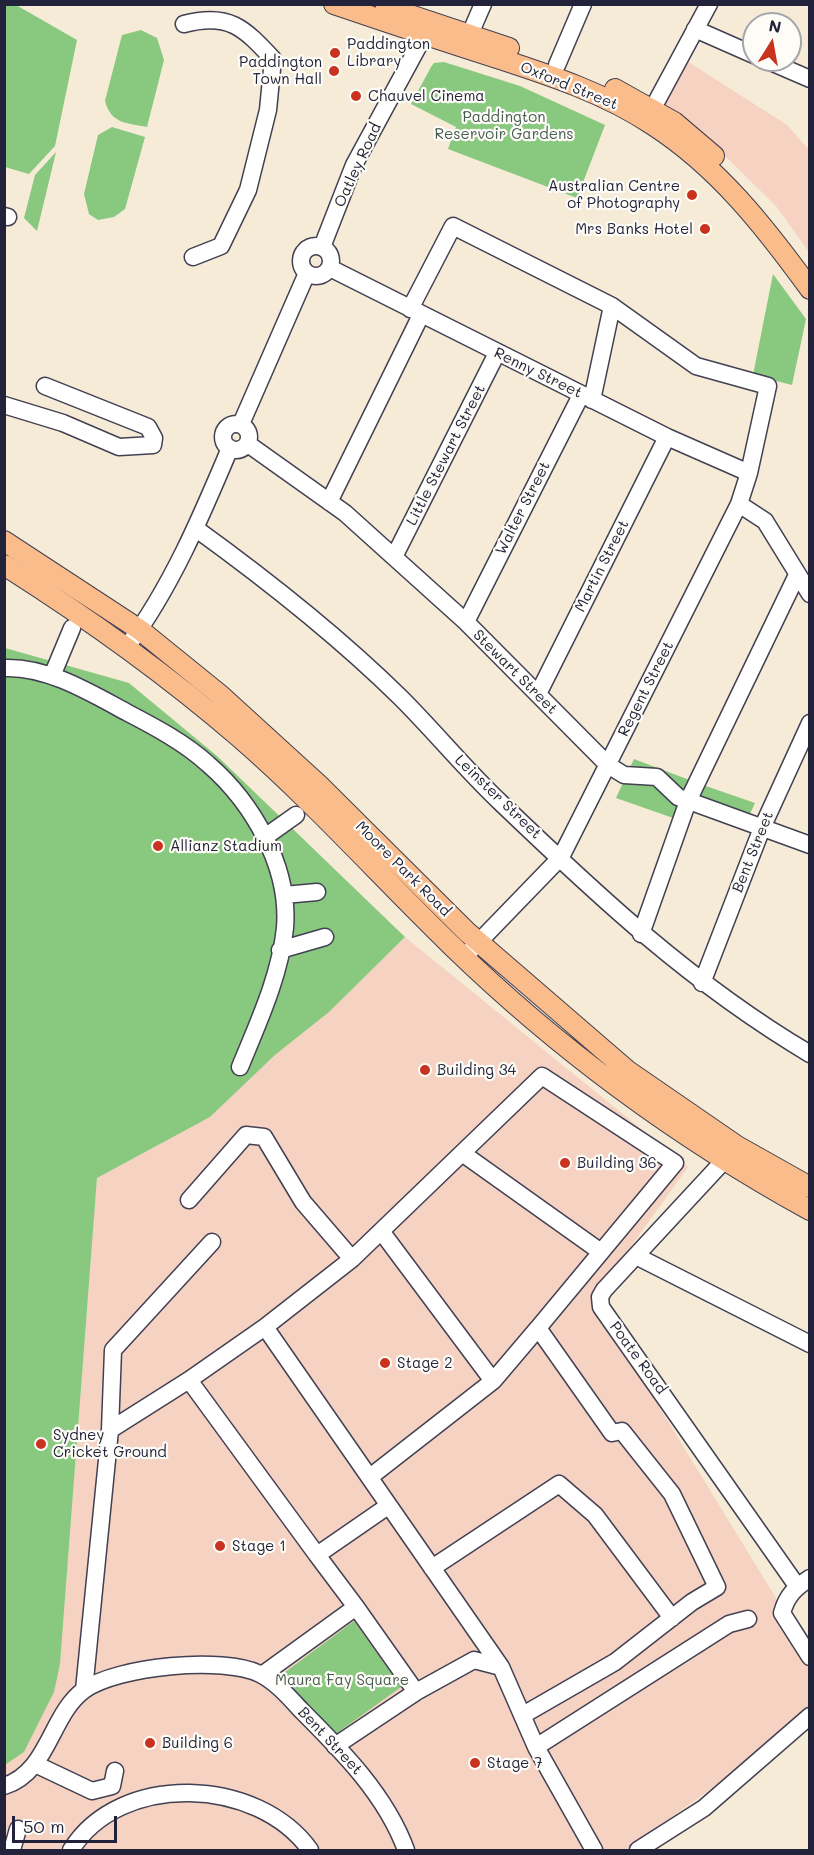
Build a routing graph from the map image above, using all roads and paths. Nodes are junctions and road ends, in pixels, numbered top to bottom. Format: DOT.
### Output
graph roads {
  1 [pos="333,4"];
  2 [pos="378,4"];
  3 [pos="483,4"];
  4 [pos="583,4"];
  5 [pos="709,4"];
  6 [pos="184,24"];
  7 [pos="428,28"];
  8 [pos="695,29"];
  9 [pos="470,34"];
  10 [pos="742,50"];
  11 [pos="555,71"];
  12 [pos="794,72"];
  13 [pos="810,79"];
  14 [pos="653,108"];
  15 [pos="322,247"];
  16 [pos="193,257"];
  17 [pos="810,267"];
  18 [pos="330,268"];
  19 [pos="307,273"];
  20 [pos="810,289"];
  21 [pos="612,306"];
  22 [pos="416,312"];
  23 [pos="497,353"];
  24 [pos="45,386"];
  25 [pos="586,397"];
  26 [pos="4,405"];
  27 [pos="241,424"];
  28 [pos="667,437"];
  29 [pos="248,444"];
  30 [pos="230,448"];
  31 [pos="749,473"];
  32 [pos="329,502"];
  33 [pos="739,504"];
  34 [pos="195,528"];
  35 [pos="4,541"];
  36 [pos="394,557"];
  37 [pos="4,565"];
  38 [pos="797,575"];
  39 [pos="810,594"];
  40 [pos="466,622"];
  41 [pos="72,628"];
  42 [pos="140,630"];
  43 [pos="126,648"];
  44 [pos="7,663"];
  45 [pos="52,676"];
  46 [pos="538,694"];
  47 [pos="810,723"];
  48 [pos="804,749"];
  49 [pos="608,765"];
  50 [pos="688,801"];
  51 [pos="296,815"];
  52 [pos="762,828"];
  53 [pos="265,837"];
  54 [pos="810,845"];
  55 [pos="561,857"];
  56 [pos="317,892"];
  57 [pos="284,895"];
  58 [pos="641,934"];
  59 [pos="325,937"];
  60 [pos="479,942"];
  61 [pos="280,950"];
  62 [pos="464,957"];
  63 [pos="702,983"];
  64 [pos="810,1054"];
  65 [pos="240,1067"];
  66 [pos="462,1153"];
  67 [pos="731,1153"];
  68 [pos="810,1187"];
  69 [pos="189,1200"];
  70 [pos="810,1210"];
  71 [pos="381,1231"];
  72 [pos="212,1242"];
  73 [pos="601,1252"];
  74 [pos="636,1256"];
  75 [pos="352,1259"];
  76 [pos="265,1327"];
  77 [pos="538,1328"];
  78 [pos="810,1344"];
  79 [pos="189,1380"];
  80 [pos="493,1380"];
  81 [pos="110,1430"];
  82 [pos="370,1477"];
  83 [pos="388,1506"];
  84 [pos="317,1555"];
  85 [pos="432,1568"];
  86 [pos="803,1582"];
  87 [pos="356,1607"];
  88 [pos="672,1618"];
  89 [pos="748,1619"];
  90 [pos="810,1657"];
  91 [pos="501,1667"];
  92 [pos="262,1675"];
  93 [pos="84,1690"];
  94 [pos="416,1692"];
  95 [pos="523,1715"];
  96 [pos="810,1716"];
  97 [pos="335,1746"];
  98 [pos="536,1747"];
  99 [pos="35,1764"];
  100 [pos="115,1771"];
  101 [pos="4,1786"];
  102 [pos="18,1829"];
  103 [pos="12,1851"];
  104 [pos="71,1851"];
  105 [pos="310,1851"];
  106 [pos="406,1851"];
  107 [pos="594,1851"];
  108 [pos="638,1851"];
  1 -- 7 [label="main road, Oxford Street"];
  2 -- 7 [label="main road, Oxford Street"];
  3 -- 9 [label="street"];
  4 -- 11 [label="street"];
  5 -- 8 [label="street"];
  6 -- 16 [label="street"];
  7 -- 9 [label="main road, Oxford Street"];
  7 -- 11 [label="main road, Oxford Street"];
  7 -- 15 [label="street, Oatley Road"];
  8 -- 10 [label="street"];
  8 -- 14 [label="street"];
  9 -- 11 [label="main road, Oxford Street"];
  11 -- 14 [label="main road, Oxford Street"];
  11 -- 20 [label="main road, Oxford Street"];
  12 -- 13 [label="street"];
  14 -- 17 [label="main road, Oxford Street"];
  15 -- 18 [label="street"];
  15 -- 19 [label="street"];
  18 -- 19 [label="street"];
  18 -- 22 [label="street, Renny Street"];
  19 -- 27 [label="street"];
  21 -- 22 [label="street"];
  21 -- 25 [label="street, Walter Street"];
  21 -- 31 [label="street, Regent Street"];
  22 -- 23 [label="street, Renny Street"];
  22 -- 32 [label="street"];
  23 -- 25 [label="street, Renny Street"];
  23 -- 36 [label="street, Little Stewart Street"];
  24 -- 26 [label="street"];
  25 -- 28 [label="street, Renny Street"];
  25 -- 40 [label="street, Walter Street"];
  27 -- 29 [label="street"];
  27 -- 30 [label="street"];
  28 -- 31 [label="street, Renny Street"];
  28 -- 46 [label="street, Martin Street"];
  29 -- 30 [label="street"];
  29 -- 32 [label="street, Stewart Street"];
  30 -- 34 [label="street"];
  31 -- 33 [label="street, Regent Street"];
  32 -- 36 [label="street, Stewart Street"];
  33 -- 38 [label="street"];
  33 -- 49 [label="street, Regent Street"];
  34 -- 42 [label="street"];
  34 -- 55 [label="street, Leinster Street"];
  35 -- 42 [label="main road, Moore Park Road"];
  36 -- 40 [label="street, Stewart Street"];
  37 -- 43 [label="main road, Moore Park Road"];
  38 -- 39 [label="street"];
  38 -- 50 [label="street"];
  40 -- 46 [label="street, Stewart Street"];
  41 -- 45 [label="street"];
  42 -- 43 [label="street"];
  42 -- 60 [label="main road, Moore Park Road"];
  43 -- 62 [label="main road, Moore Park Road"];
  44 -- 45 [label="street"];
  45 -- 53 [label="street"];
  46 -- 49 [label="street, Stewart Street"];
  47 -- 48 [label="street, Bent Street"];
  48 -- 52 [label="street, Bent Street"];
  49 -- 50 [label="street, Stewart Street"];
  49 -- 55 [label="street, Regent Street"];
  50 -- 52 [label="street, Stewart Street"];
  50 -- 58 [label="street"];
  51 -- 53 [label="street"];
  52 -- 54 [label="street, Stewart Street"];
  52 -- 63 [label="street, Bent Street"];
  53 -- 57 [label="street"];
  55 -- 58 [label="street, Leinster Street"];
  55 -- 60 [label="street, Regent Street"];
  56 -- 57 [label="street"];
  57 -- 61 [label="street"];
  58 -- 63 [label="street, Leinster Street"];
  59 -- 61 [label="street"];
  60 -- 62 [label="street, Regent Street"];
  60 -- 67 [label="main road, Moore Park Road"];
  61 -- 65 [label="street"];
  62 -- 67 [label="main road, Moore Park Road"];
  63 -- 64 [label="street, Leinster Street"];
  66 -- 71 [label="street"];
  66 -- 73 [label="street"];
  66 -- 73 [label="street"];
  67 -- 68 [label="main road, Moore Park Road"];
  67 -- 70 [label="main road, Moore Park Road"];
  67 -- 74 [label="street, Poate Road"];
  69 -- 75 [label="street"];
  71 -- 75 [label="street"];
  71 -- 80 [label="street"];
  72 -- 81 [label="street"];
  73 -- 77 [label="street"];
  74 -- 78 [label="street"];
  74 -- 86 [label="street, Poate Road"];
  75 -- 76 [label="street"];
  76 -- 79 [label="street"];
  76 -- 82 [label="street"];
  77 -- 80 [label="street"];
  77 -- 88 [label="street"];
  79 -- 81 [label="street"];
  79 -- 84 [label="street"];
  80 -- 82 [label="street"];
  81 -- 93 [label="street"];
  82 -- 83 [label="street"];
  83 -- 84 [label="street"];
  83 -- 85 [label="street"];
  84 -- 87 [label="street"];
  85 -- 88 [label="street"];
  85 -- 91 [label="street"];
  86 -- 90 [label="street"];
  87 -- 92 [label="street"];
  87 -- 94 [label="street"];
  88 -- 95 [label="street"];
  89 -- 98 [label="street"];
  91 -- 94 [label="street"];
  91 -- 95 [label="street"];
  92 -- 93 [label="street, Bent Street"];
  92 -- 97 [label="street, Bent Street"];
  93 -- 99 [label="street"];
  94 -- 97 [label="street"];
  95 -- 98 [label="street"];
  96 -- 108 [label="street"];
  97 -- 106 [label="street, Bent Street"];
  98 -- 107 [label="street"];
  99 -- 100 [label="street"];
  99 -- 101 [label="street"];
  102 -- 103 [label="street"];
  104 -- 105 [label="street"];
}
